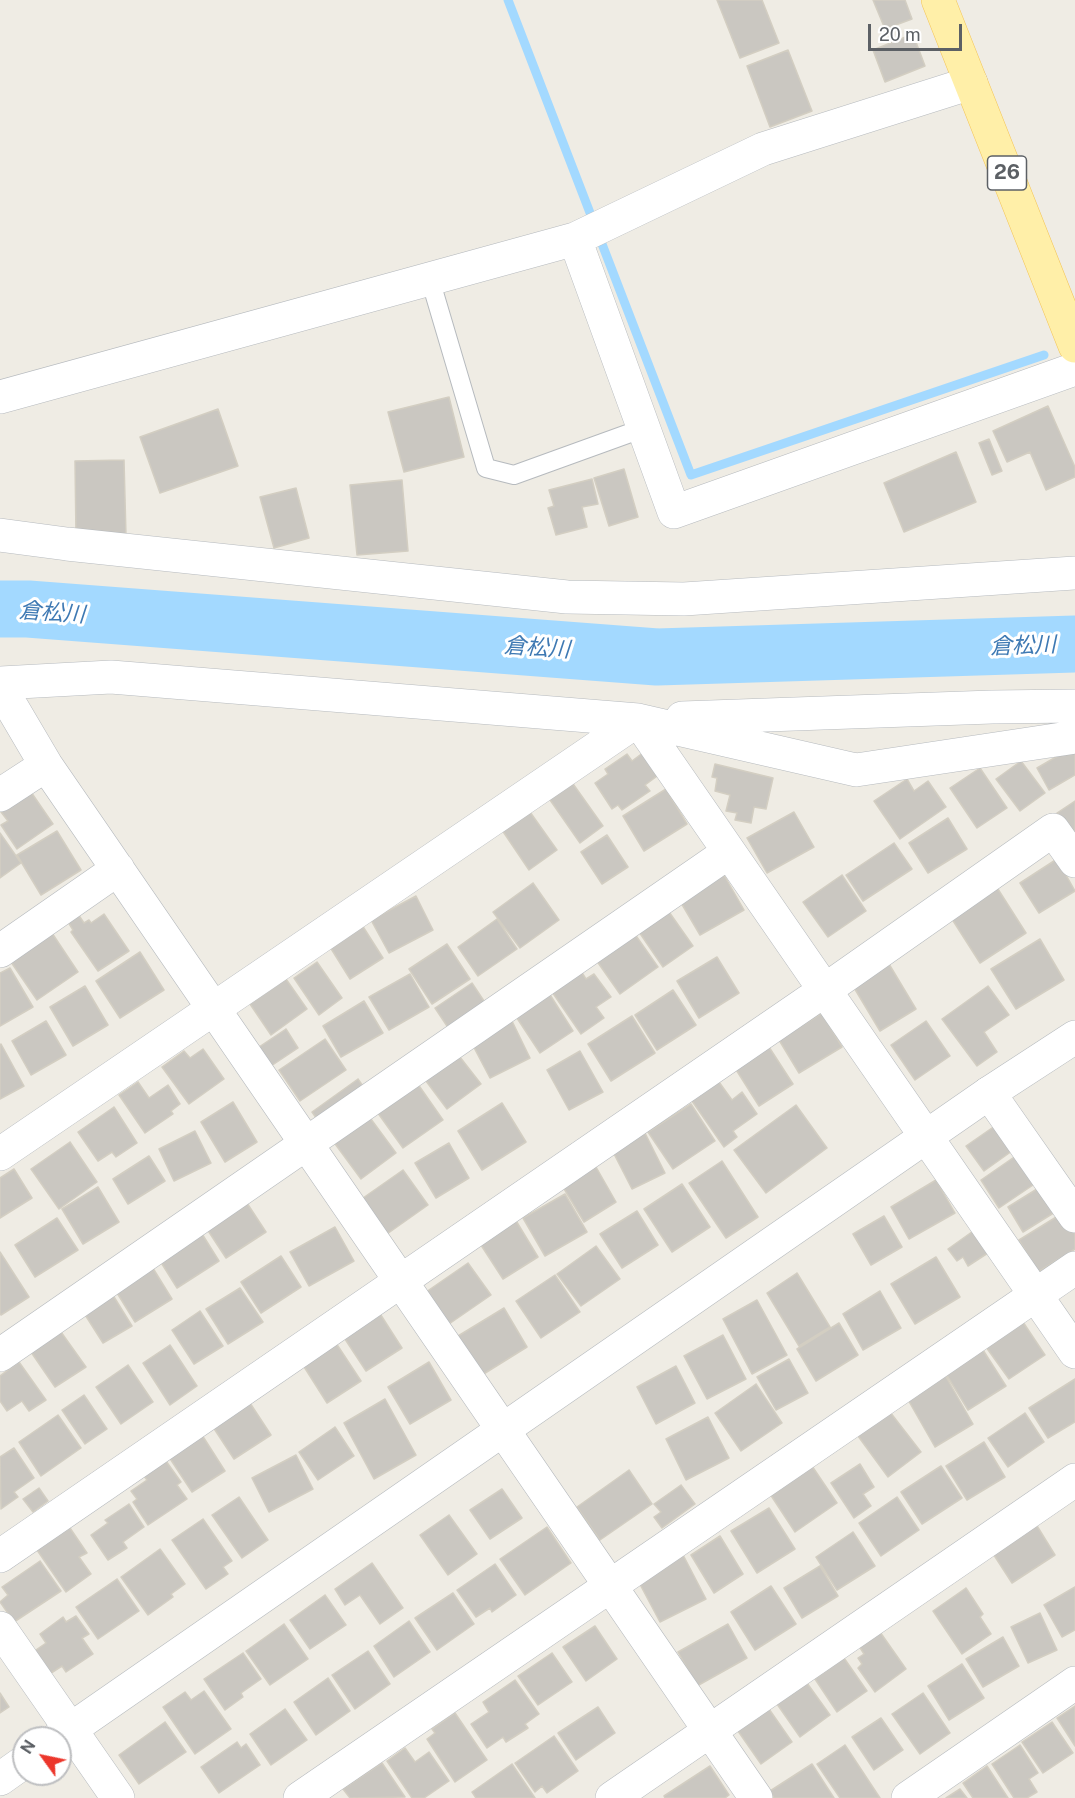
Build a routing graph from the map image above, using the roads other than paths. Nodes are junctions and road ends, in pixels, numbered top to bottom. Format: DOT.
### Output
graph roads {
  1 [pos="938,0"];
  2 [pos="971,83"];
  3 [pos="575,239"];
  4 [pos="430,279"];
  5 [pos="1075,346"];
  6 [pos="1075,369"];
  7 [pos="0,397"];
  8 [pos="644,428"];
  9 [pos="0,535"];
  10 [pos="1075,573"];
  11 [pos="0,685"];
  12 [pos="1075,706"];
  13 [pos="638,720"];
  14 [pos="1075,737"];
  15 [pos="46,765"];
  16 [pos="0,795"];
  17 [pos="729,852"];
  18 [pos="1075,861"];
  19 [pos="118,869"];
  20 [pos="0,951"];
  21 [pos="825,990"];
  22 [pos="213,1008"];
  23 [pos="1075,1037"];
  24 [pos="989,1093"];
  25 [pos="926,1137"];
  26 [pos="306,1144"];
  27 [pos="0,1154"];
  28 [pos="1064,1177"];
  29 [pos="1075,1216"];
  30 [pos="1075,1269"];
  31 [pos="400,1281"];
  32 [pos="1036,1295"];
  33 [pos="1075,1352"];
  34 [pos="0,1355"];
  35 [pos="502,1430"];
  36 [pos="1075,1480"];
  37 [pos="0,1556"];
  38 [pos="610,1586"];
  39 [pos="0,1628"];
  40 [pos="1075,1683"];
  41 [pos="60,1726"];
  42 [pos="72,1729"];
  43 [pos="710,1731"];
  44 [pos="72,1742"];
  45 [pos="118,1798"];
  46 [pos="300,1798"];
  47 [pos="612,1798"];
  48 [pos="756,1798"];
  49 [pos="908,1798"];
  1 -- 2 [label="main road, 26"];
  2 -- 3 [label="street"];
  2 -- 5 [label="main road, 26"];
  3 -- 4 [label="street"];
  3 -- 8 [label="street"];
  4 -- 7 [label="street"];
  4 -- 8 [label="lane"];
  6 -- 8 [label="street"];
  9 -- 10 [label="street"];
  11 -- 13 [label="street"];
  11 -- 15 [label="street"];
  12 -- 13 [label="street"];
  13 -- 14 [label="street"];
  13 -- 17 [label="street"];
  13 -- 22 [label="street"];
  15 -- 16 [label="street"];
  15 -- 19 [label="street"];
  17 -- 21 [label="street"];
  17 -- 26 [label="street"];
  18 -- 21 [label="street"];
  19 -- 20 [label="street"];
  19 -- 22 [label="street"];
  21 -- 25 [label="street"];
  21 -- 31 [label="street"];
  22 -- 26 [label="street"];
  22 -- 27 [label="street"];
  23 -- 24 [label="street"];
  24 -- 25 [label="street"];
  24 -- 28 [label="street"];
  25 -- 32 [label="street"];
  25 -- 35 [label="street"];
  26 -- 31 [label="street"];
  26 -- 34 [label="street"];
  28 -- 29 [label="street"];
  30 -- 32 [label="street"];
  31 -- 35 [label="street"];
  31 -- 37 [label="street"];
  32 -- 33 [label="street"];
  32 -- 38 [label="street"];
  35 -- 38 [label="street"];
  35 -- 42 [label="street"];
  36 -- 43 [label="street"];
  38 -- 43 [label="street"];
  38 -- 46 [label="street"];
  39 -- 41 [label="street"];
  40 -- 49 [label="street"];
  43 -- 47 [label="street"];
  43 -- 48 [label="street"];
  44 -- 45 [label="street"];
}
